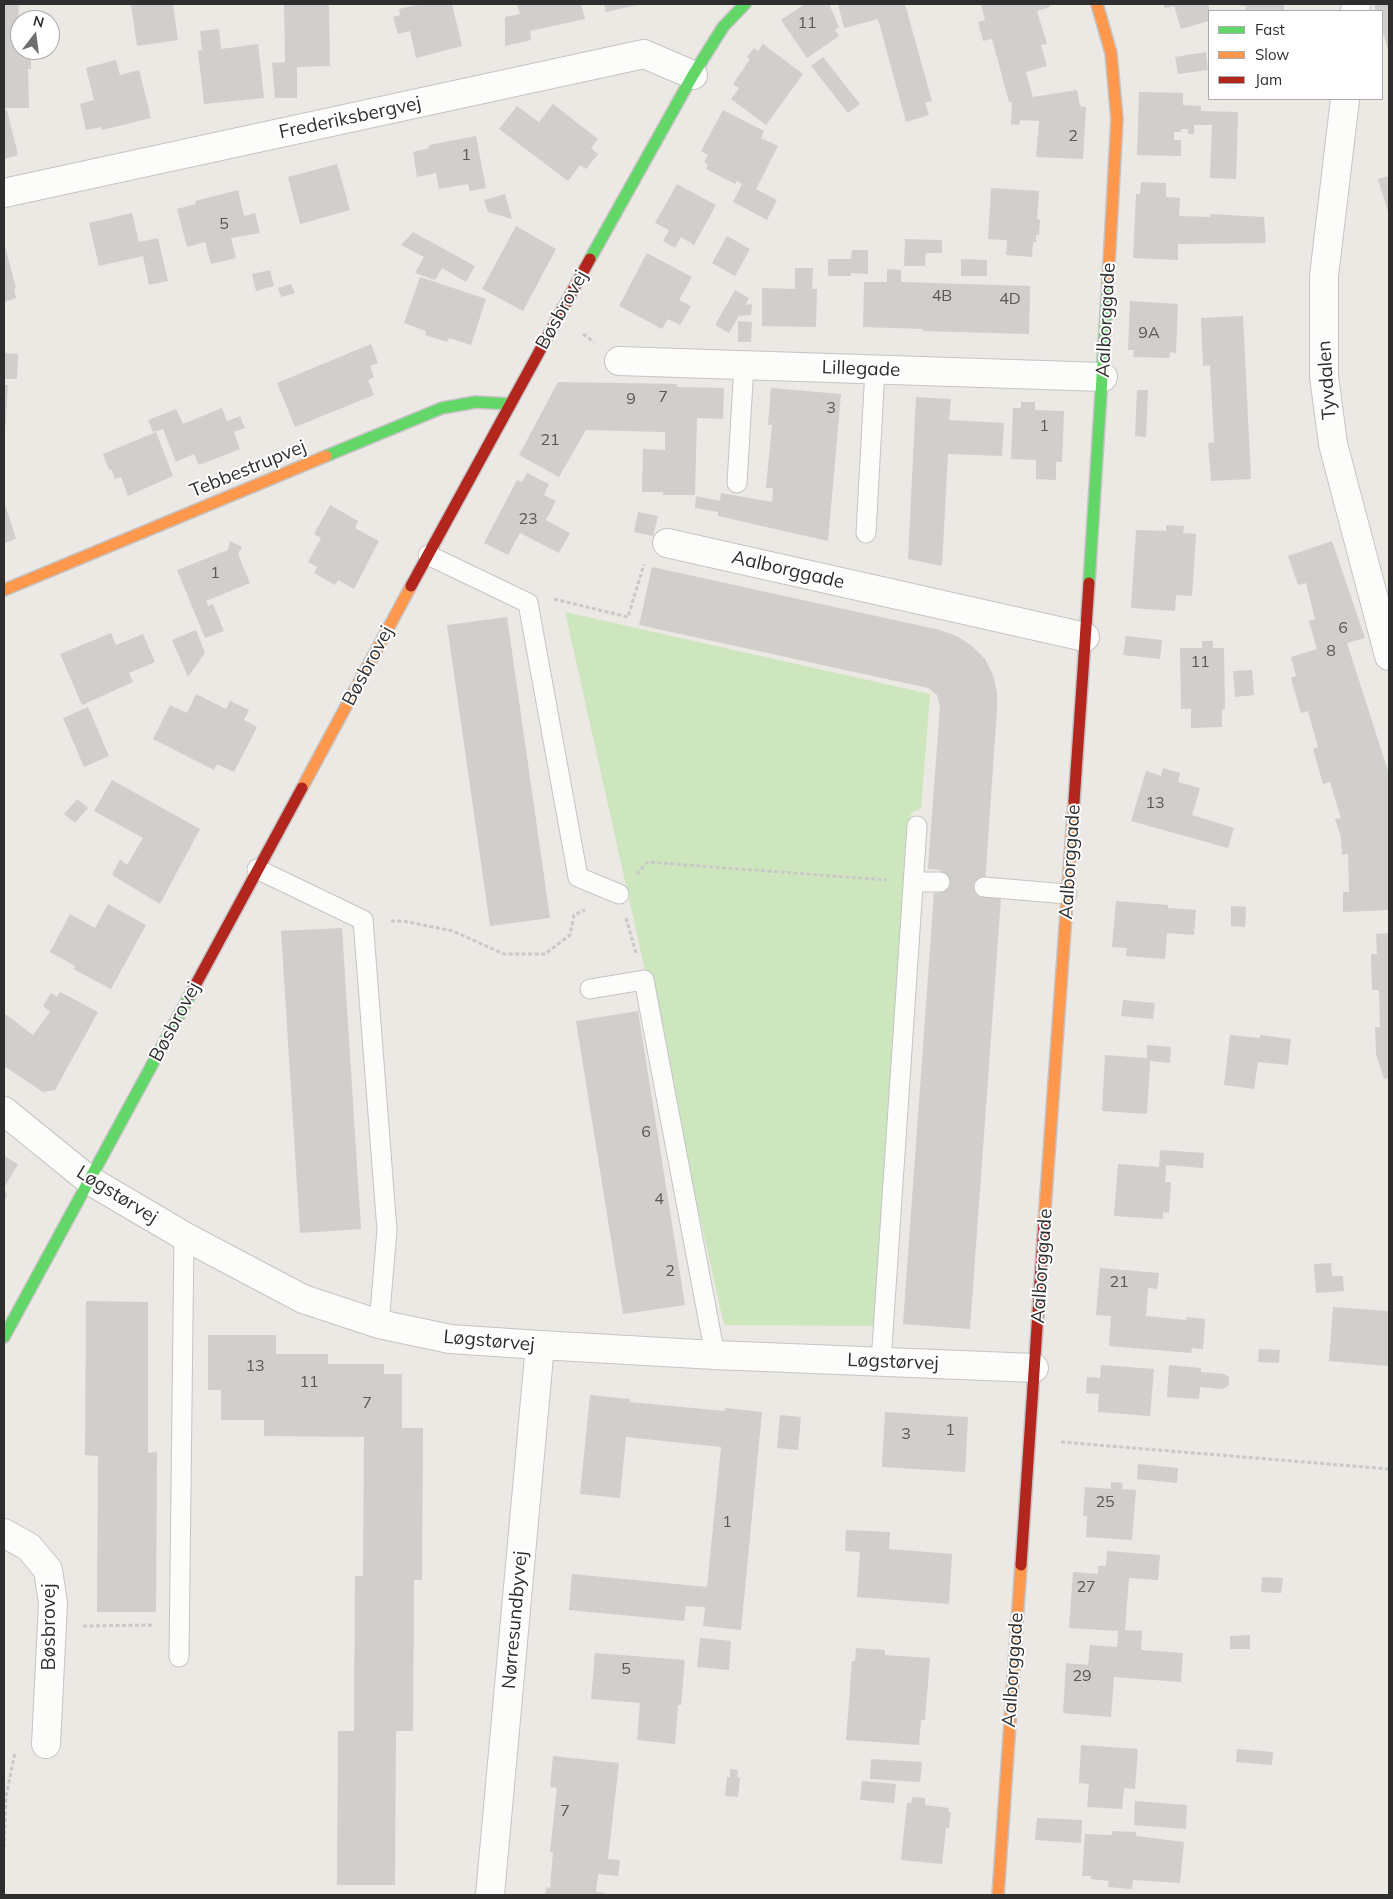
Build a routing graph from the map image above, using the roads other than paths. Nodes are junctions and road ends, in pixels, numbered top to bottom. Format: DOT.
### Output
graph roads {
  1 [pos="745,4"];
  2 [pos="1097,4"];
  3 [pos="693,75"];
  4 [pos="1345,100"];
  5 [pos="4,193"];
  6 [pos="619,361"];
  7 [pos="744,365"];
  8 [pos="875,369"];
  9 [pos="1103,377"];
  10 [pos="510,404"];
  11 [pos="737,483"];
  12 [pos="866,533"];
  13 [pos="667,543"];
  14 [pos="428,555"];
  15 [pos="4,590"];
  16 [pos="1085,637"];
  17 [pos="1389,656"];
  18 [pos="917,826"];
  19 [pos="257,870"];
  20 [pos="913,882"];
  21 [pos="940,882"];
  22 [pos="984,887"];
  23 [pos="619,894"];
  24 [pos="1067,894"];
  25 [pos="590,989"];
  26 [pos="4,1111"];
  27 [pos="89,1180"];
  28 [pos="184,1236"];
  29 [pos="378,1324"];
  30 [pos="4,1336"];
  31 [pos="540,1345"];
  32 [pos="715,1355"];
  33 [pos="882,1362"];
  34 [pos="1034,1368"];
  35 [pos="4,1533"];
  36 [pos="179,1657"];
  37 [pos="46,1744"];
  38 [pos="490,1895"];
  39 [pos="998,1895"];
  1 -- 3 [label="street, Bøsbrovej"];
  2 -- 9 [label="street, Aalborggade"];
  3 -- 5 [label="street, Frederiksbergvej"];
  3 -- 10 [label="street, Bøsbrovej"];
  4 -- 17 [label="street, Tyvdalen"];
  6 -- 7 [label="street, Lillegade"];
  7 -- 8 [label="street, Lillegade"];
  7 -- 11 [label="lane"];
  8 -- 9 [label="street, Lillegade"];
  8 -- 12 [label="lane"];
  9 -- 16 [label="street, Aalborggade"];
  10 -- 14 [label="street, Bøsbrovej"];
  10 -- 15 [label="street, Tebbestrupvej"];
  13 -- 16 [label="street, Aalborggade"];
  14 -- 19 [label="street, Bøsbrovej"];
  14 -- 23 [label="lane"];
  16 -- 24 [label="street, Aalborggade"];
  18 -- 20 [label="lane"];
  19 -- 27 [label="street, Bøsbrovej"];
  19 -- 29 [label="lane"];
  20 -- 21 [label="lane"];
  20 -- 33 [label="lane"];
  22 -- 24 [label="lane"];
  24 -- 34 [label="street, Aalborggade"];
  25 -- 32 [label="lane"];
  26 -- 27 [label="street, Løgstørvej"];
  27 -- 28 [label="street, Løgstørvej"];
  27 -- 30 [label="street, Bøsbrovej"];
  28 -- 29 [label="street, Løgstørvej"];
  28 -- 36 [label="lane"];
  29 -- 31 [label="street, Løgstørvej"];
  31 -- 32 [label="street, Løgstørvej"];
  31 -- 38 [label="street, Nørresundbyvej"];
  32 -- 33 [label="street, Løgstørvej"];
  33 -- 34 [label="street, Løgstørvej"];
  34 -- 39 [label="street, Aalborggade"];
  35 -- 37 [label="street, Bøsbrovej"];
}
